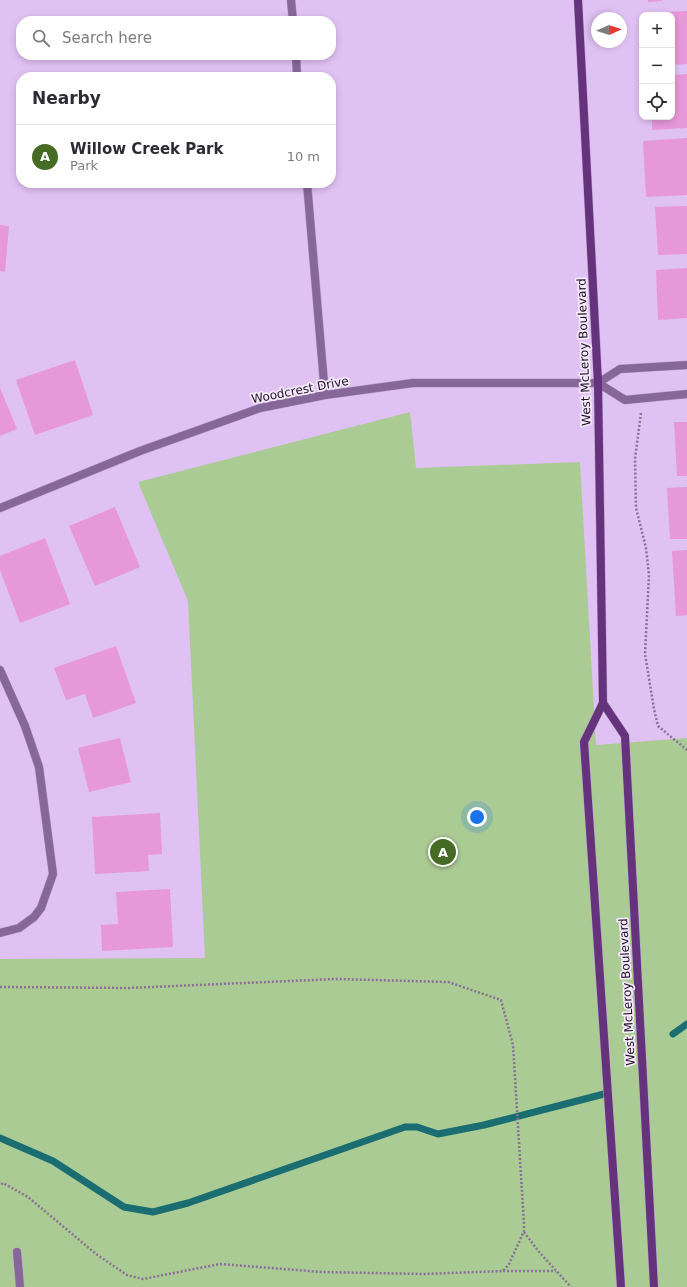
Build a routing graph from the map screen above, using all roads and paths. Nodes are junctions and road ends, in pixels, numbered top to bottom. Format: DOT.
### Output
graph roads {
  1 [pos="291,0"];
  2 [pos="578,0"];
  3 [pos="293,16"];
  4 [pos="296,60"];
  5 [pos="298,72"];
  6 [pos="307,188"];
  7 [pos="687,365"];
  8 [pos="598,383"];
  9 [pos="687,394"];
  10 [pos="325,395"];
  11 [pos="639,399"];
  12 [pos="0,508"];
  13 [pos="0,670"];
  14 [pos="603,703"];
  15 [pos="687,750"];
  16 [pos="0,933"];
  17 [pos="0,987"];
  18 [pos="0,1186"];
  19 [pos="524,1231"];
  20 [pos="17,1252"];
  21 [pos="503,1271"];
  22 [pos="557,1271"];
  23 [pos="20,1287"];
  24 [pos="571,1287"];
  25 [pos="621,1287"];
  26 [pos="654,1287"];
  1 -- 3 [label="street"];
  2 -- 8 [label="main road, West McLeroy Boulevard"];
  4 -- 5 [label="street"];
  6 -- 10 [label="street"];
  7 -- 8 [label="street"];
  8 -- 10 [label="street, Woodcrest Drive"];
  8 -- 11 [label="street"];
  8 -- 14 [label="main road, West McLeroy Boulevard"];
  9 -- 11 [label="street"];
  10 -- 12 [label="street, Woodcrest Drive"];
  11 -- 15 [label="path"];
  13 -- 16 [label="street"];
  14 -- 25 [label="main road, West McLeroy Boulevard"];
  14 -- 26 [label="main road, West McLeroy Boulevard"];
  17 -- 19 [label="path"];
  18 -- 21 [label="path"];
  19 -- 21 [label="path"];
  19 -- 22 [label="path"];
  20 -- 23 [label="street"];
  21 -- 22 [label="path"];
  22 -- 24 [label="path"];
}
